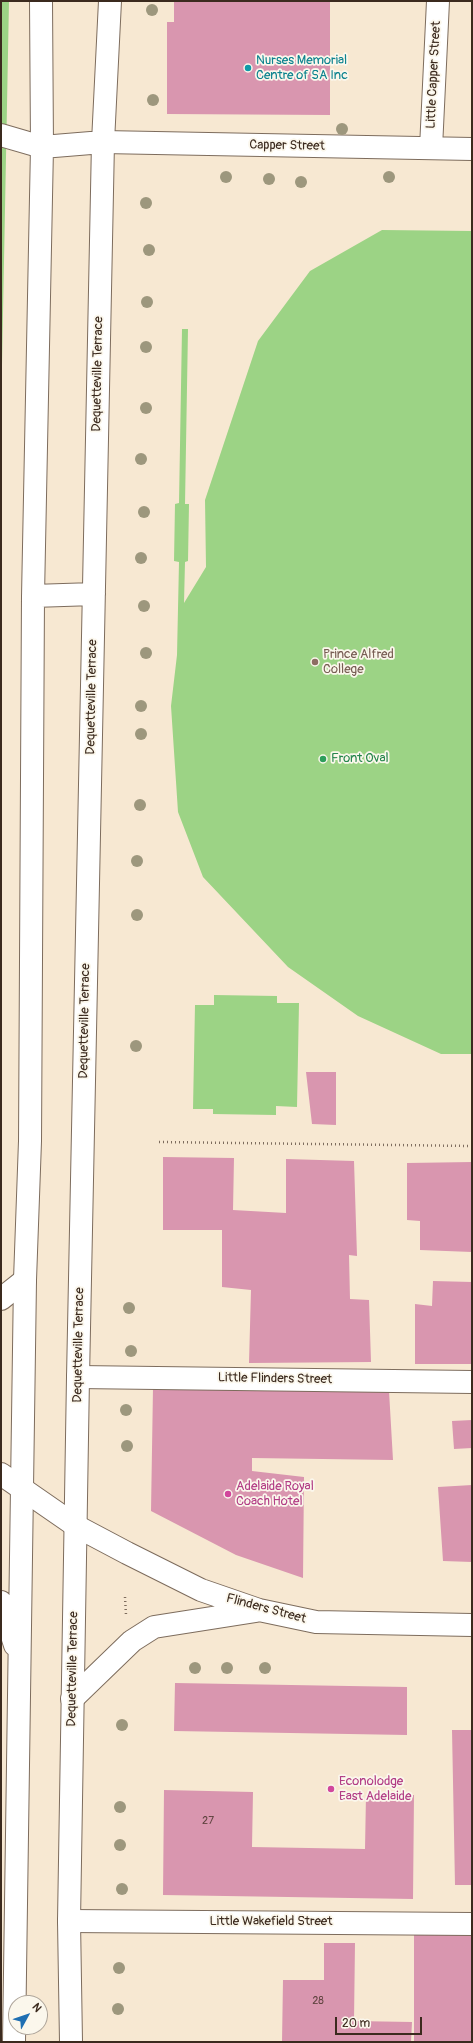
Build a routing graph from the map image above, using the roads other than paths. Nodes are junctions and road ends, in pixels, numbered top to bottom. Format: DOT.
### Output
graph roads {
  1 [pos="41,1"];
  2 [pos="110,1"];
  3 [pos="438,1"];
  4 [pos="1,135"];
  5 [pos="103,142"];
  6 [pos="42,147"];
  7 [pos="431,148"];
  8 [pos="472,149"];
  9 [pos="94,594"];
  10 [pos="33,596"];
  11 [pos="25,1280"];
  12 [pos="1,1299"];
  13 [pos="78,1377"];
  14 [pos="472,1382"];
  15 [pos="1,1474"];
  16 [pos="22,1491"];
  17 [pos="76,1526"];
  18 [pos="1,1602"];
  19 [pos="259,1610"];
  20 [pos="472,1625"];
  21 [pos="20,1663"];
  22 [pos="72,1699"];
  23 [pos="69,1921"];
  24 [pos="472,1924"];
  25 [pos="14,2042"];
  26 [pos="71,2042"];
  1 -- 6 [label="main road"];
  2 -- 5 [label="main road, Dequetteville Terrace"];
  3 -- 7 [label="main road, Little Capper Street"];
  4 -- 6 [label="main road"];
  5 -- 6 [label="main road, Capper Street"];
  5 -- 7 [label="main road, Capper Street"];
  5 -- 9 [label="main road, Dequetteville Terrace"];
  6 -- 10 [label="main road"];
  7 -- 8 [label="main road, Capper Street"];
  9 -- 10 [label="main road"];
  9 -- 13 [label="main road, Dequetteville Terrace"];
  10 -- 11 [label="main road"];
  11 -- 12 [label="main road"];
  11 -- 16 [label="main road"];
  13 -- 14 [label="main road, Little Flinders Street"];
  13 -- 17 [label="main road, Dequetteville Terrace"];
  15 -- 16 [label="main road, Flinders Street"];
  16 -- 17 [label="main road, Flinders Street"];
  16 -- 21 [label="main road"];
  17 -- 19 [label="main road, Flinders Street"];
  17 -- 22 [label="main road, Dequetteville Terrace"];
  18 -- 21 [label="main road"];
  19 -- 20 [label="main road, Flinders Street"];
  19 -- 22 [label="main road"];
  21 -- 25 [label="main road"];
  22 -- 23 [label="main road, Dequetteville Terrace"];
  23 -- 24 [label="main road, Little Wakefield Street"];
  23 -- 26 [label="main road, Dequetteville Terrace"];
}
